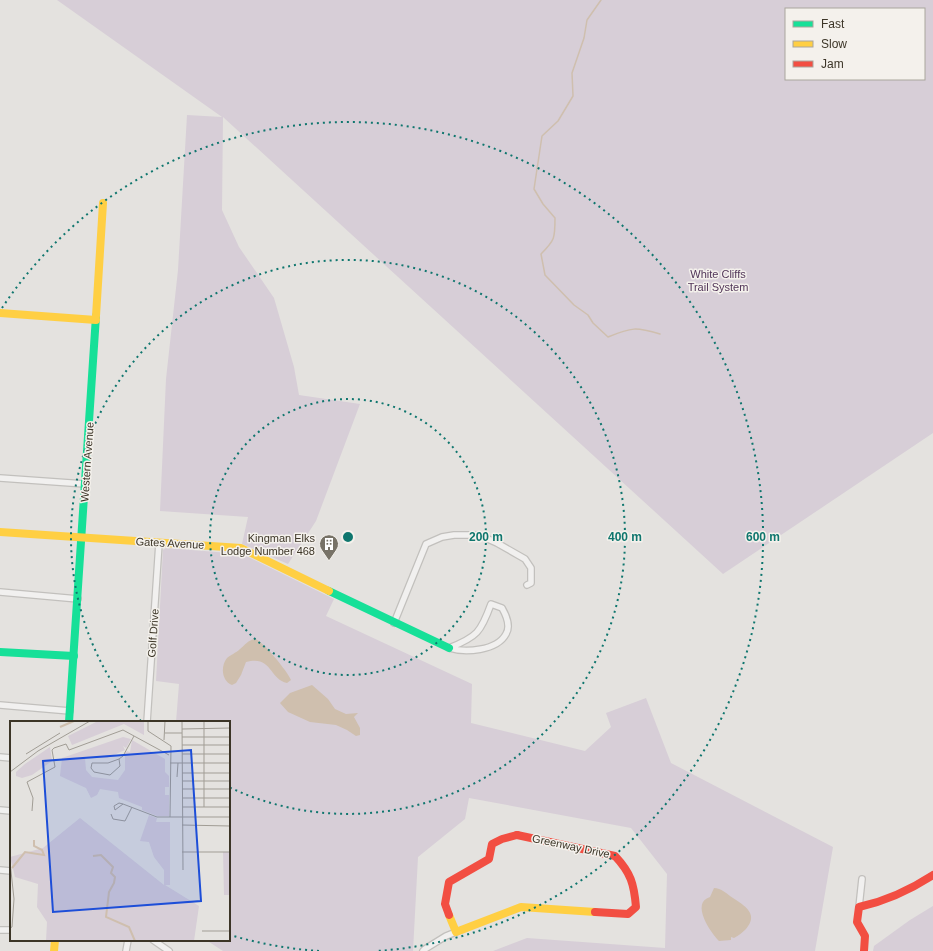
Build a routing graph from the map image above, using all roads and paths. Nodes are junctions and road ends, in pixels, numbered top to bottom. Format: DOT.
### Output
graph roads {
  1 [pos="103,203"];
  2 [pos="0,312"];
  3 [pos="96,320"];
  4 [pos="0,478"];
  5 [pos="85,484"];
  6 [pos="0,532"];
  7 [pos="81,538"];
  8 [pos="159,543"];
  9 [pos="527,585"];
  10 [pos="0,592"];
  11 [pos="78,599"];
  12 [pos="394,623"];
  13 [pos="449,648"];
  14 [pos="0,652"];
  15 [pos="74,656"];
  16 [pos="0,705"];
  17 [pos="70,711"];
  18 [pos="69,721"];
  19 [pos="147,721"];
  20 [pos="0,757"];
  21 [pos="10,758"];
  22 [pos="0,810"];
  23 [pos="10,811"];
  24 [pos="0,870"];
  25 [pos="10,871"];
  26 [pos="933,875"];
  27 [pos="862,879"];
  28 [pos="859,908"];
  29 [pos="456,932"];
  30 [pos="55,941"];
  31 [pos="128,941"];
  32 [pos="154,941"];
  33 [pos="54,951"];
  34 [pos="126,951"];
  35 [pos="169,951"];
  36 [pos="424,951"];
  37 [pos="864,951"];
  1 -- 3 [label="street, Western Avenue"];
  2 -- 3 [label="street"];
  3 -- 5 [label="street, Western Avenue"];
  4 -- 5 [label="street"];
  5 -- 7 [label="street, Western Avenue"];
  6 -- 7 [label="street, Gates Avenue"];
  7 -- 8 [label="street, Gates Avenue"];
  7 -- 11 [label="street, Western Avenue"];
  8 -- 12 [label="street, Gates Avenue"];
  8 -- 19 [label="street, Golf Drive"];
  9 -- 12 [label="street"];
  10 -- 11 [label="street"];
  11 -- 15 [label="street, Western Avenue"];
  12 -- 13 [label="street, Gates Avenue"];
  13 -- 13 [label="street"];
  14 -- 15 [label="street"];
  15 -- 17 [label="street, Western Avenue"];
  16 -- 17 [label="street"];
  17 -- 18 [label="street, Western Avenue"];
  20 -- 21 [label="street"];
  22 -- 23 [label="street"];
  24 -- 25 [label="street"];
  26 -- 28 [label="street"];
  27 -- 28 [label="street"];
  28 -- 37 [label="street"];
  29 -- 29 [label="street, Greenway Drive"];
  29 -- 36 [label="street, Greenway Drive"];
  30 -- 33 [label="street"];
  31 -- 34 [label="street"];
  32 -- 35 [label="street"];
}
